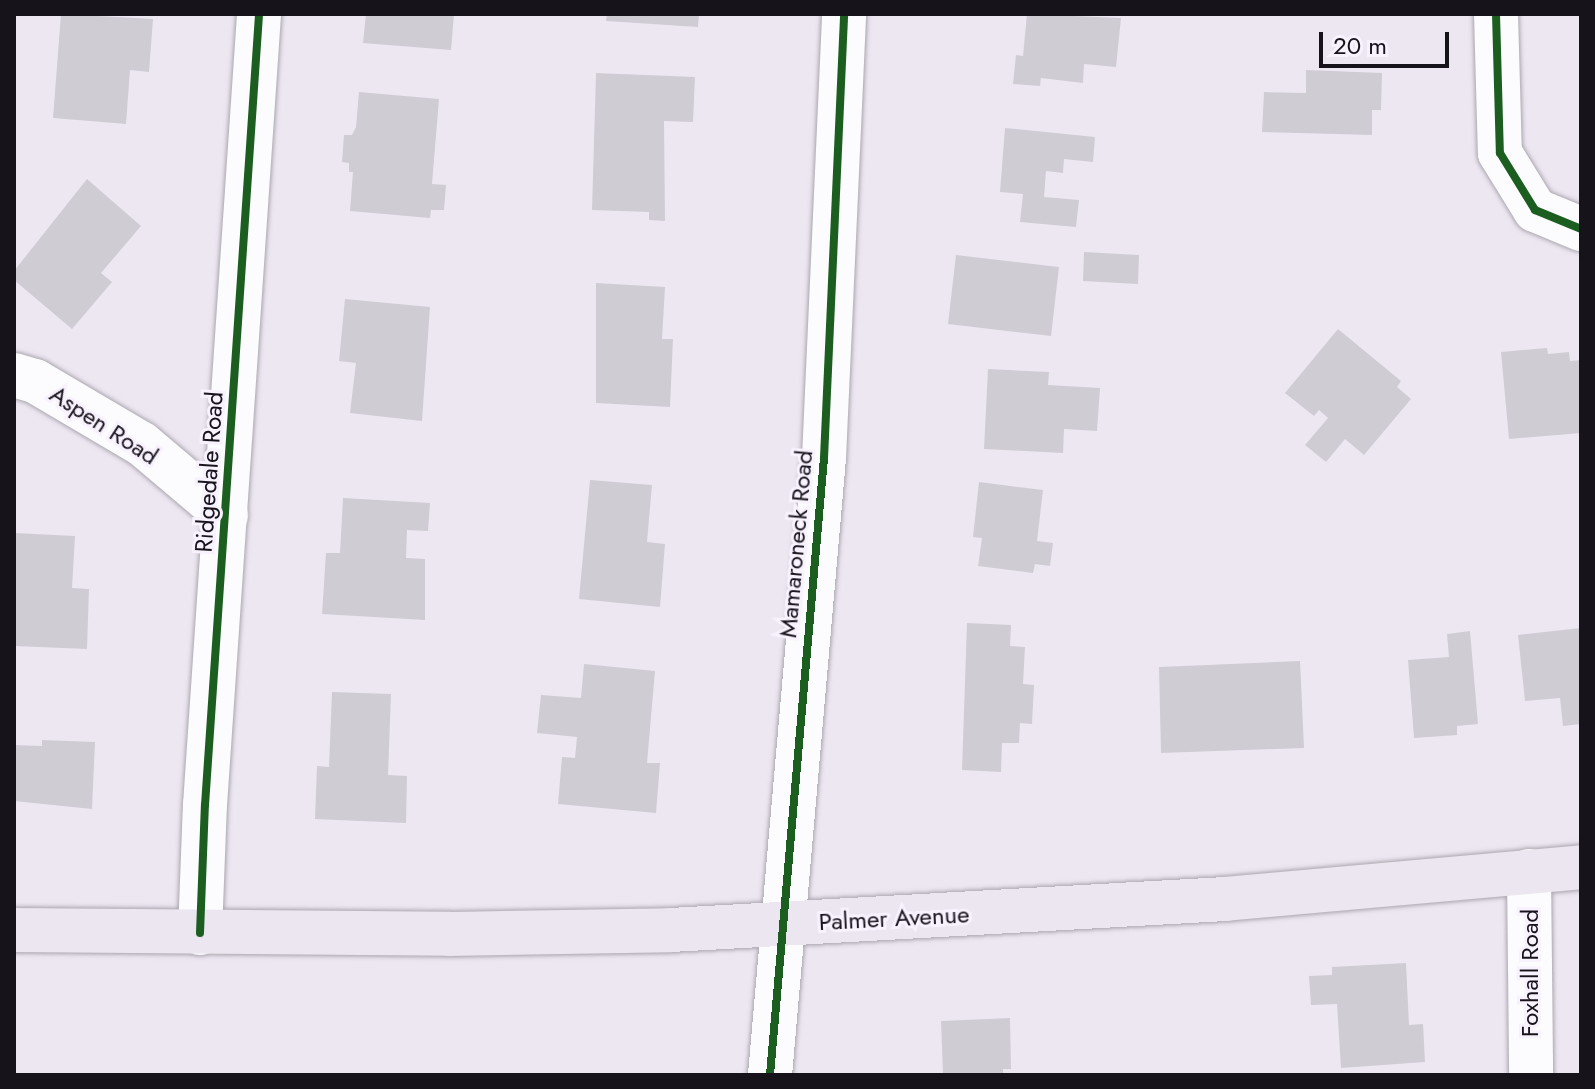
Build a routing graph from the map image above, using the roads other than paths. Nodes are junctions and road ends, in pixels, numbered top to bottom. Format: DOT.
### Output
graph roads {
  1 [pos="259,14"];
  2 [pos="844,14"];
  3 [pos="1496,14"];
  4 [pos="1581,229"];
  5 [pos="14,375"];
  6 [pos="226,515"];
  7 [pos="1581,867"];
  8 [pos="1529,871"];
  9 [pos="780,925"];
  10 [pos="14,930"];
  11 [pos="200,933"];
  12 [pos="770,1075"];
  13 [pos="1531,1075"];
  1 -- 6 [label="street, Ridgedale Road"];
  2 -- 9 [label="street, Mamaroneck Road"];
  3 -- 4 [label="street"];
  5 -- 6 [label="street, Aspen Road"];
  6 -- 11 [label="street, Ridgedale Road"];
  7 -- 8 [label="main road, Palmer Avenue"];
  8 -- 9 [label="main road, Palmer Avenue"];
  8 -- 13 [label="street, Foxhall Road"];
  9 -- 11 [label="main road, Palmer Avenue"];
  9 -- 12 [label="street, Mamaroneck Road"];
  10 -- 11 [label="main road, Palmer Avenue"];
}
